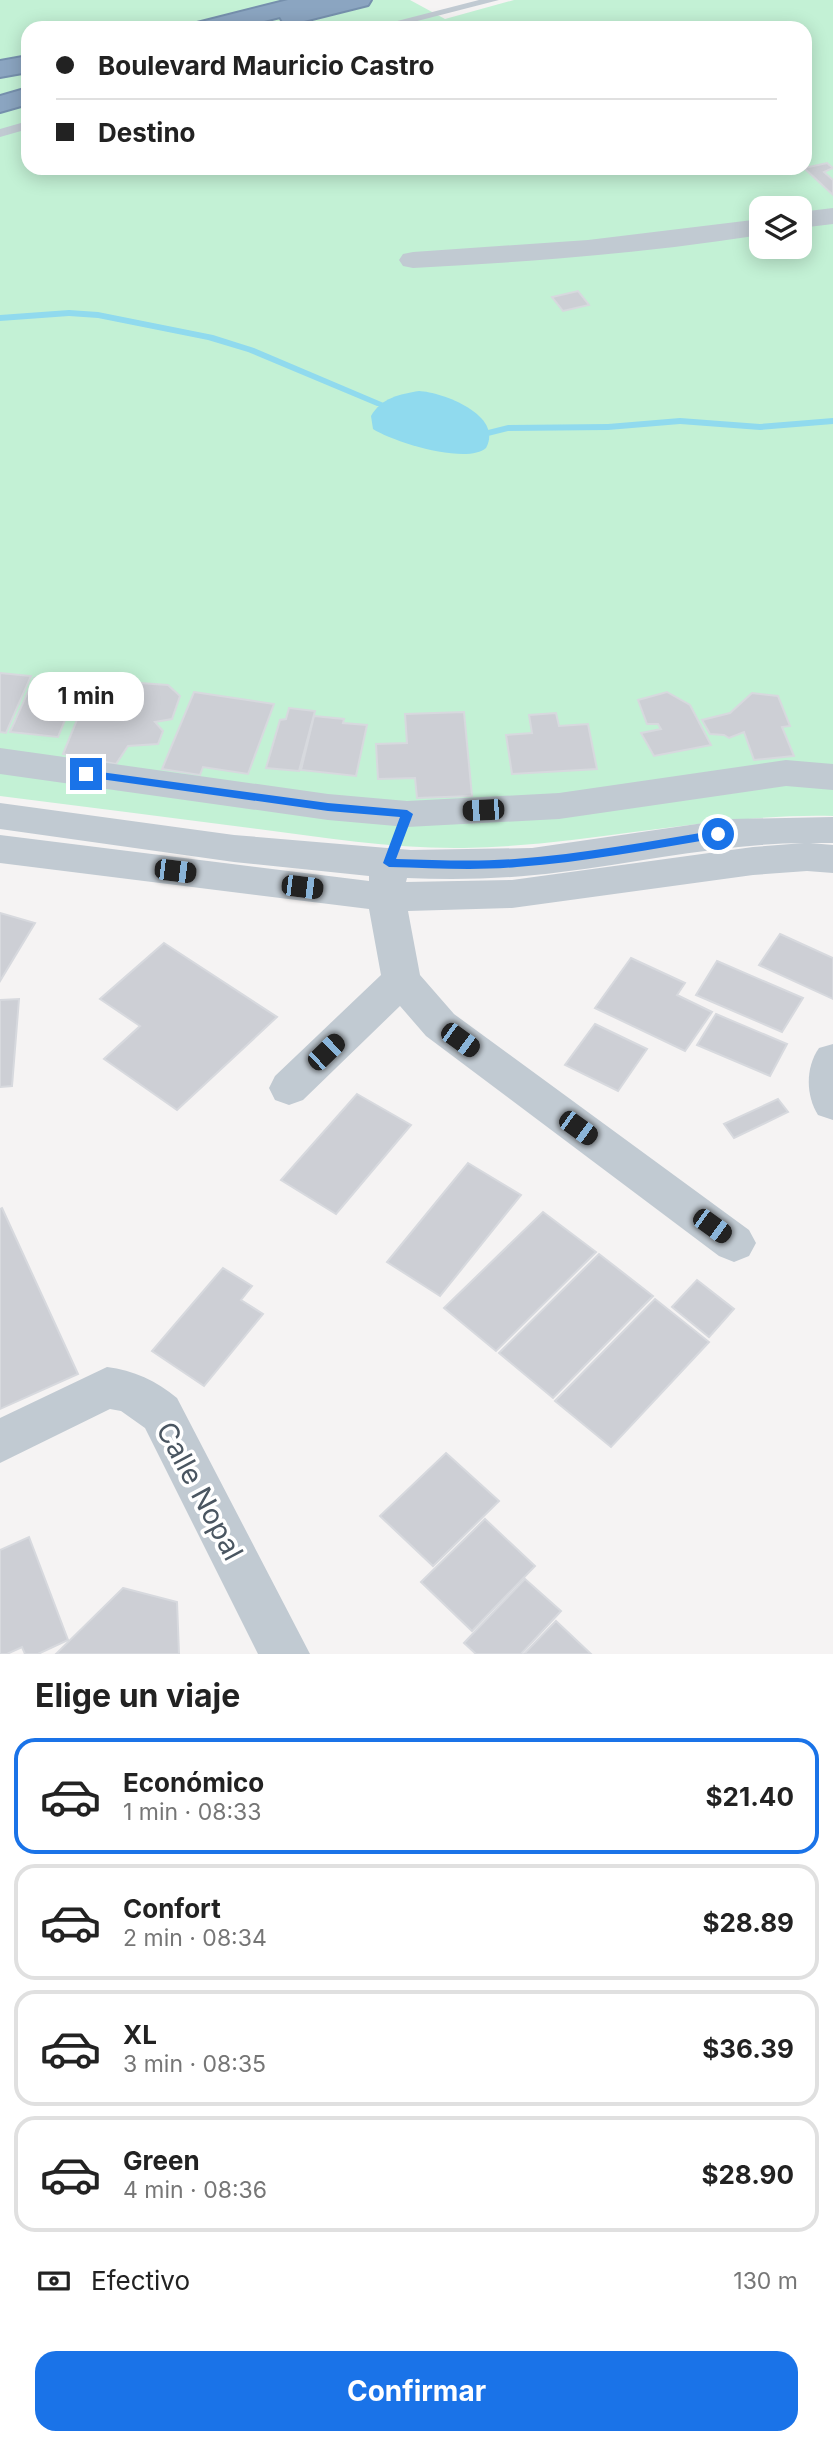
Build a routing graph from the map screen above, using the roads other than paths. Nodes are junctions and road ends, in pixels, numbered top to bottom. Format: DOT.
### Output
graph roads {
  1 [pos="318,0"];
  2 [pos="359,0"];
  3 [pos="493,0"];
  4 [pos="234,21"];
  5 [pos="277,21"];
  6 [pos="405,21"];
  7 [pos="21,65"];
  8 [pos="0,69"];
  9 [pos="21,72"];
  10 [pos="0,77"];
  11 [pos="21,89"];
  12 [pos="0,94"];
  13 [pos="21,98"];
  14 [pos="0,104"];
  15 [pos="21,127"];
  16 [pos="0,132"];
  17 [pos="833,216"];
  18 [pos="812,219"];
  19 [pos="749,228"];
  20 [pos="413,260"];
  21 [pos="0,761"];
  22 [pos="833,776"];
  23 [pos="407,814"];
  24 [pos="0,816"];
  25 [pos="833,830"];
  26 [pos="0,849"];
  27 [pos="833,859"];
  28 [pos="387,880"];
  29 [pos="401,981"];
  30 [pos="833,1060"];
  31 [pos="289,1087"];
  32 [pos="833,1103"];
  33 [pos="734,1243"];
  34 [pos="0,1441"];
  35 [pos="285,1654"];
  1 -- 4 [label="highway"];
  2 -- 5 [label="highway"];
  3 -- 6 [label="lane"];
  7 -- 8 [label="highway"];
  9 -- 10 [label="highway"];
  11 -- 12 [label="highway"];
  13 -- 14 [label="highway"];
  15 -- 16 [label="lane"];
  17 -- 18 [label="street"];
  19 -- 20 [label="street"];
  21 -- 23 [label="street"];
  22 -- 23 [label="street"];
  23 -- 28 [label="street"];
  24 -- 28 [label="street"];
  25 -- 28 [label="street"];
  26 -- 28 [label="street"];
  27 -- 28 [label="street"];
  28 -- 29 [label="street"];
  29 -- 31 [label="street"];
  29 -- 33 [label="street"];
  30 -- 32 [label="street"];
  34 -- 35 [label="street, Calle Nopal"];
}
